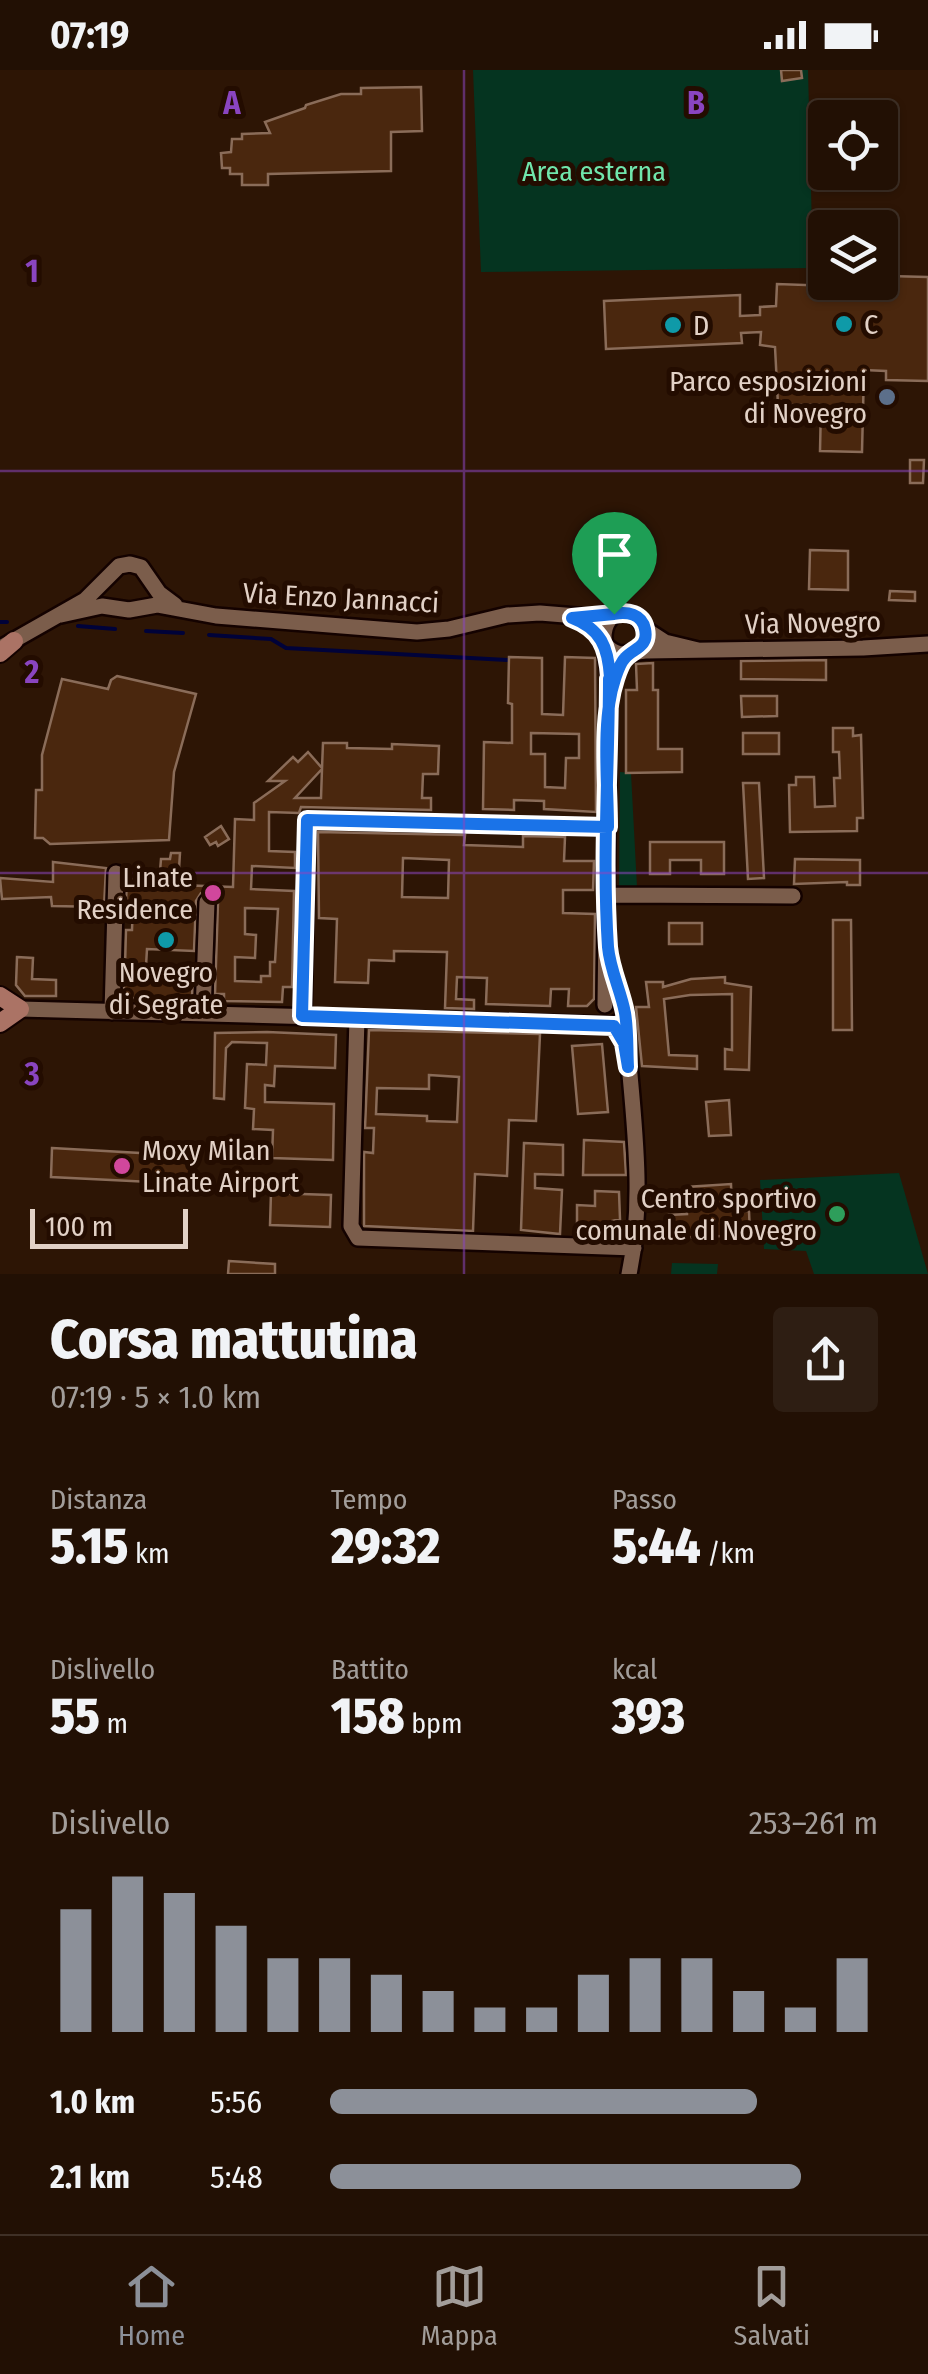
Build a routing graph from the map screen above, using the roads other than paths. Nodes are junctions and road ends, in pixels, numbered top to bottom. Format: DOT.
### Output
graph roads {
  1 [pos="106,581"];
  2 [pos="152,582"];
  3 [pos="116,606"];
  4 [pos="142,606"];
  5 [pos="183,610"];
  6 [pos="614,614"];
  7 [pos="61,616"];
  8 [pos="572,618"];
  9 [pos="645,629"];
  10 [pos="604,642"];
  11 [pos="928,644"];
  12 [pos="3,646"];
  13 [pos="698,650"];
  14 [pos="632,653"];
  15 [pos="609,703"];
  16 [pos="608,827"];
  17 [pos="116,872"];
  18 [pos="608,895"];
  19 [pos="792,896"];
  20 [pos="207,902"];
  21 [pos="608,948"];
  22 [pos="0,996"];
  23 [pos="604,1007"];
  24 [pos="20,1009"];
  25 [pos="112,1012"];
  26 [pos="203,1013"];
  27 [pos="302,1016"];
  28 [pos="357,1018"];
  29 [pos="618,1018"];
  30 [pos="0,1024"];
  31 [pos="574,1025"];
  32 [pos="634,1248"];
  33 [pos="629,1274"];
  1 -- 2 [label="street, Via Enzo Jannacci"];
  1 -- 3 [label="street"];
  1 -- 7 [label="street, Via Enzo Jannacci"];
  2 -- 4 [label="street"];
  2 -- 5 [label="street, Via Enzo Jannacci"];
  3 -- 4 [label="street, Via Enzo Jannacci"];
  3 -- 7 [label="street, Via Enzo Jannacci"];
  4 -- 5 [label="street, Via Enzo Jannacci"];
  5 -- 8 [label="street, Via Enzo Jannacci"];
  6 -- 8 [label="street, Via Enzo Jannacci"];
  6 -- 9 [label="street, Via Novegro"];
  6 -- 10 [label="street"];
  7 -- 12 [label="street, Via Enzo Jannacci"];
  8 -- 10 [label="street, Via Novegro"];
  9 -- 13 [label="street, Via Novegro"];
  9 -- 14 [label="street"];
  10 -- 14 [label="street, Via Novegro"];
  10 -- 15 [label="street"];
  11 -- 13 [label="street, Via Novegro"];
  13 -- 14 [label="street, Via Novegro"];
  14 -- 15 [label="street"];
  15 -- 16 [label="street"];
  16 -- 18 [label="street"];
  16 -- 27 [label="street"];
  17 -- 25 [label="street"];
  18 -- 19 [label="street"];
  18 -- 21 [label="street"];
  20 -- 26 [label="street"];
  21 -- 23 [label="street"];
  21 -- 29 [label="street"];
  22 -- 24 [label="main road"];
  23 -- 29 [label="street"];
  23 -- 31 [label="street"];
  24 -- 25 [label="street"];
  24 -- 30 [label="main road"];
  25 -- 26 [label="street"];
  26 -- 27 [label="street"];
  27 -- 28 [label="street"];
  28 -- 31 [label="street"];
  28 -- 32 [label="street"];
  29 -- 31 [label="street"];
  29 -- 32 [label="street"];
  32 -- 33 [label="street"];
}
